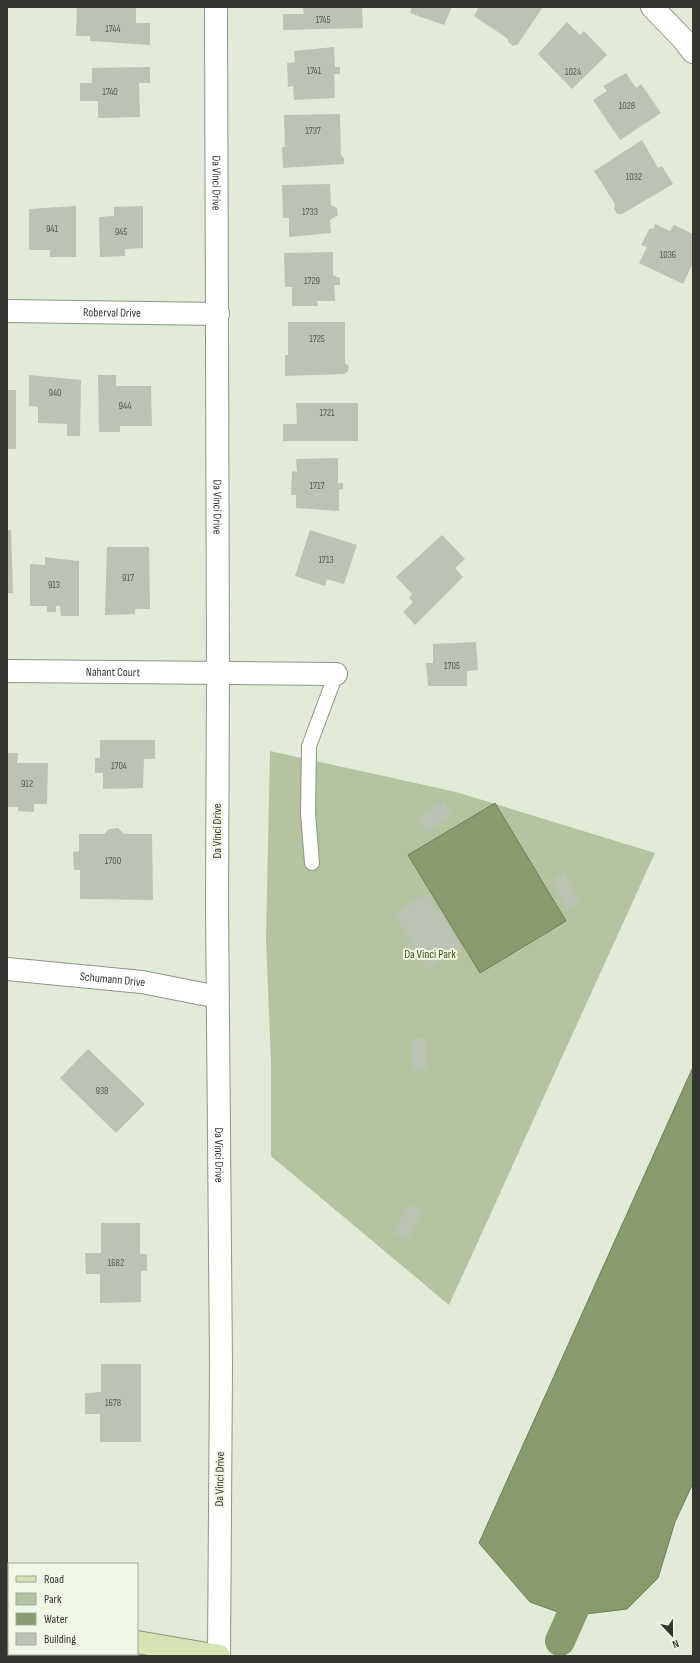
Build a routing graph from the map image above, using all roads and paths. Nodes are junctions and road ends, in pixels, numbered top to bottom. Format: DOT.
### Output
graph roads {
  1 [pos="216,7"];
  2 [pos="652,7"];
  3 [pos="693,52"];
  4 [pos="7,311"];
  5 [pos="218,314"];
  6 [pos="7,672"];
  7 [pos="218,673"];
  8 [pos="336,674"];
  9 [pos="312,864"];
  10 [pos="7,968"];
  11 [pos="218,997"];
  12 [pos="138,1642"];
  13 [pos="219,1656"];
  1 -- 5 [label="street, Da Vinci Drive"];
  2 -- 3 [label="street"];
  4 -- 5 [label="street, Roberval Drive"];
  5 -- 7 [label="street, Da Vinci Drive"];
  6 -- 7 [label="street, Nahant Court"];
  7 -- 8 [label="street, Nahant Court"];
  7 -- 11 [label="street, Da Vinci Drive"];
  8 -- 9 [label="lane"];
  10 -- 11 [label="street, Schumann Drive"];
  11 -- 13 [label="street, Da Vinci Drive"];
  12 -- 13 [label="street"];
}
